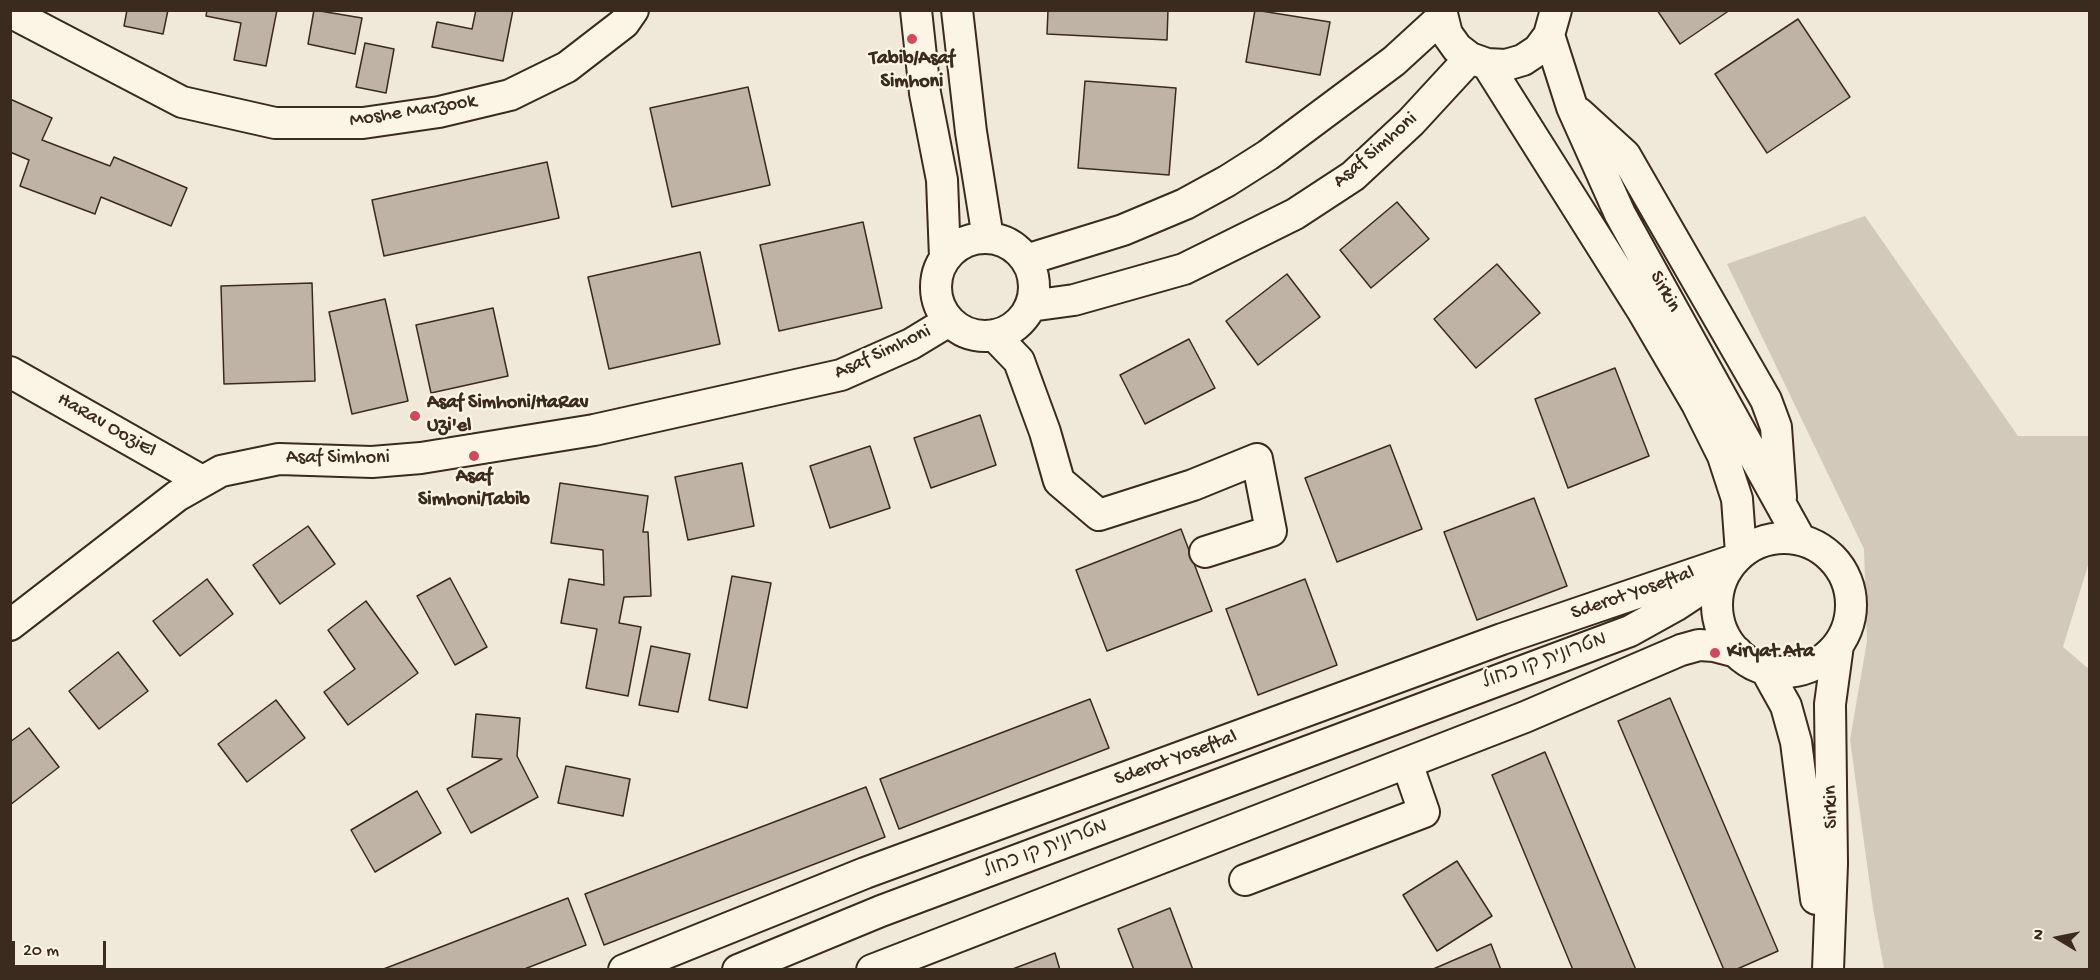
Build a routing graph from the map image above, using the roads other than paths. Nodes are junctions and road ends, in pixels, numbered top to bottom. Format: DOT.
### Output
graph roads {
  1 [pos="633,10"];
  2 [pos="916,10"];
  3 [pos="957,10"];
  4 [pos="10,12"];
  5 [pos="1441,14"];
  6 [pos="1552,23"];
  7 [pos="1479,61"];
  8 [pos="988,238"];
  9 [pos="945,258"];
  10 [pos="1026,260"];
  11 [pos="1030,306"];
  12 [pos="949,321"];
  13 [pos="994,334"];
  14 [pos="10,372"];
  15 [pos="202,481"];
  16 [pos="1800,539"];
  17 [pos="1205,552"];
  18 [pos="1733,562"];
  19 [pos="10,625"];
  20 [pos="1838,645"];
  21 [pos="1737,652"];
  22 [pos="1664,656"];
  23 [pos="1767,670"];
  24 [pos="1355,733"];
  25 [pos="1407,763"];
  26 [pos="1245,879"];
  27 [pos="927,957"];
  28 [pos="624,969"];
  29 [pos="738,969"];
  30 [pos="872,969"];
  31 [pos="1826,969"];
  1 -- 4 [label="street, Moshe Marzook"];
  2 -- 9 [label="street"];
  3 -- 8 [label="street"];
  5 -- 7 [label="street, Sirkin"];
  5 -- 10 [label="street"];
  6 -- 7 [label="street"];
  6 -- 16 [label="street, Sirkin"];
  7 -- 11 [label="street, Asaf Simhoni"];
  7 -- 18 [label="street, Sirkin"];
  8 -- 9 [label="street"];
  8 -- 10 [label="street"];
  9 -- 12 [label="street"];
  10 -- 11 [label="street"];
  11 -- 13 [label="street"];
  12 -- 13 [label="street"];
  12 -- 15 [label="street, Asaf Simhoni"];
  13 -- 17 [label="street"];
  14 -- 15 [label="street, HaRav OoziEl"];
  15 -- 19 [label="street, Asaf Simhoni"];
  16 -- 18 [label="street"];
  16 -- 20 [label="street"];
  18 -- 21 [label="street"];
  18 -- 24 [label="street, מטרונית קו כחול"];
  18 -- 28 [label="street, Sderot Yoseftal"];
  20 -- 23 [label="street"];
  20 -- 31 [label="street, Sirkin"];
  21 -- 22 [label="street"];
  21 -- 23 [label="street"];
  22 -- 24 [label="street, מטרונית קו כחול"];
  22 -- 25 [label="street"];
  23 -- 31 [label="street, Sirkin"];
  24 -- 29 [label="street, מטרונית קו כחול"];
  25 -- 26 [label="street"];
  25 -- 27 [label="street"];
  27 -- 30 [label="street"];
}
